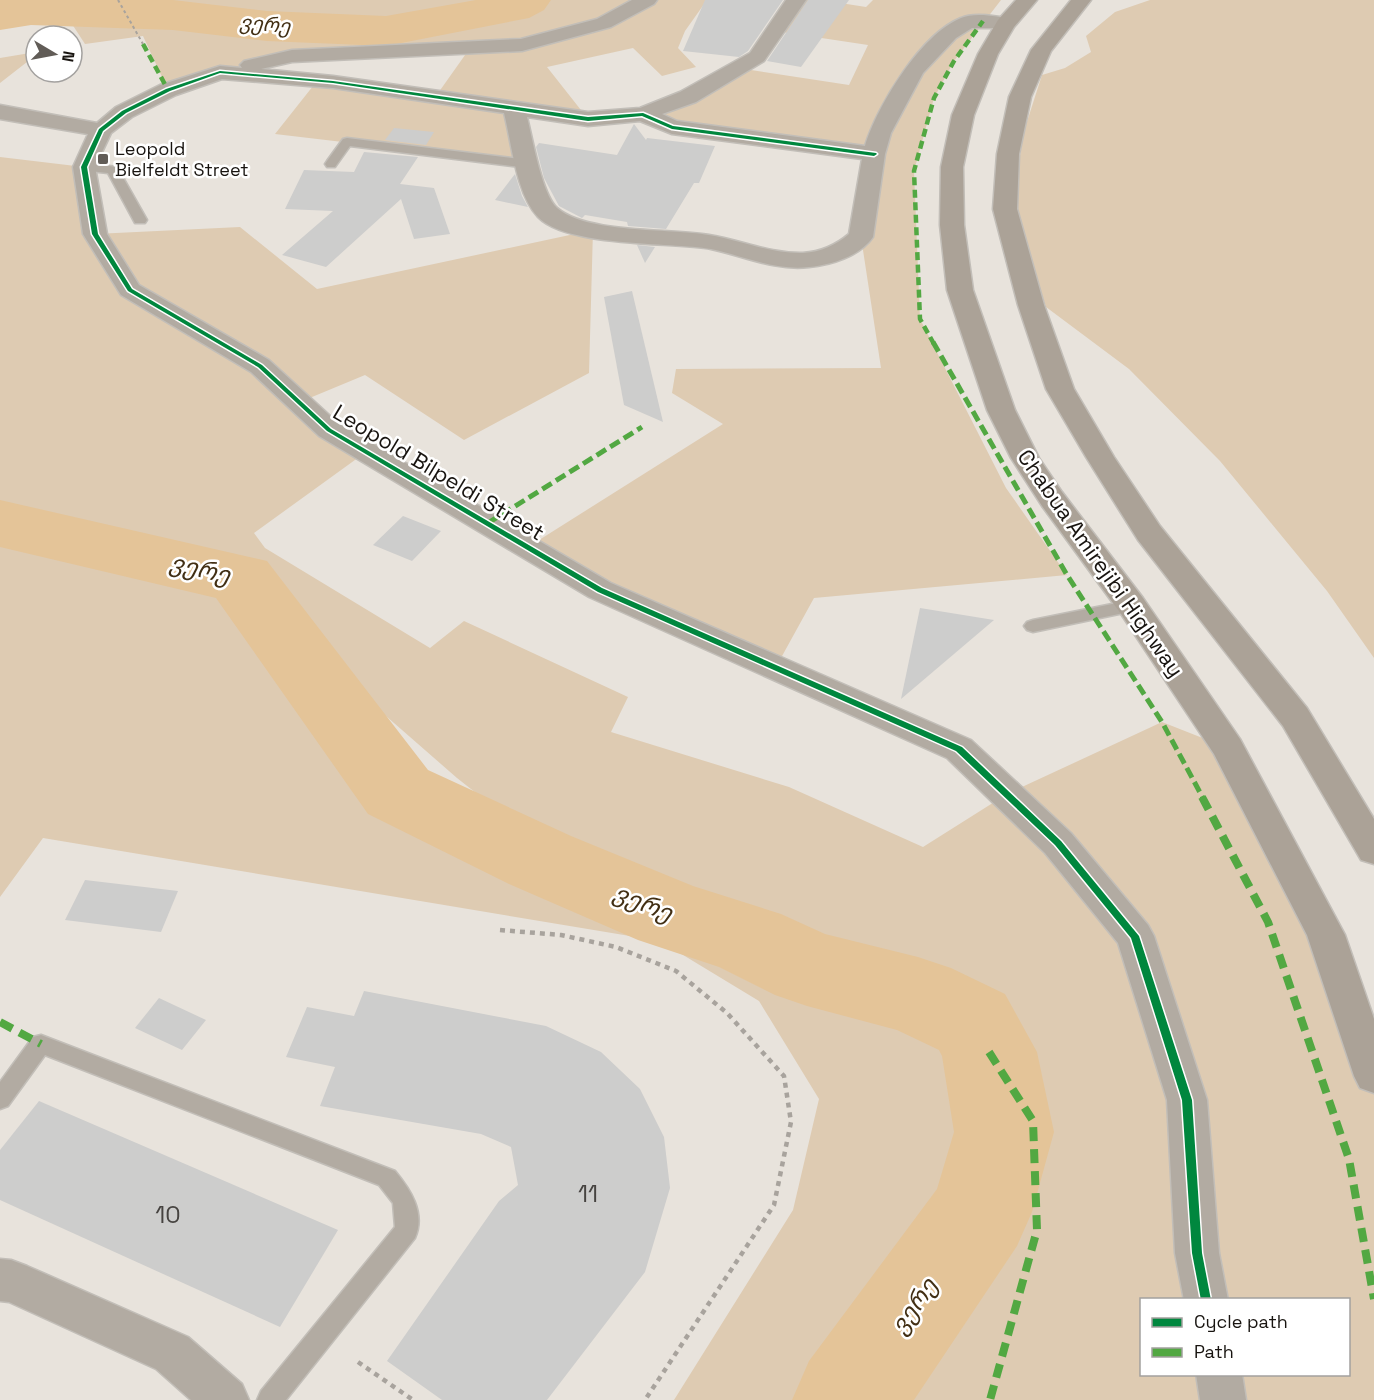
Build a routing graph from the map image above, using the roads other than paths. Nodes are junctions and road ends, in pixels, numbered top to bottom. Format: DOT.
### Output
graph roads {
  1 [pos="647,0"];
  2 [pos="796,0"];
  3 [pos="1027,0"];
  4 [pos="1081,0"];
  5 [pos="1005,24"];
  6 [pos="220,72"];
  7 [pos="514,108"];
  8 [pos="0,112"];
  9 [pos="643,114"];
  10 [pos="101,130"];
  11 [pos="874,154"];
  12 [pos="331,164"];
  13 [pos="528,164"];
  14 [pos="84,167"];
  15 [pos="140,220"];
  16 [pos="1132,606"];
  17 [pos="1033,626"];
  18 [pos="1374,850"];
  19 [pos="1374,1076"];
  20 [pos="0,1099"];
  21 [pos="0,1280"];
  22 [pos="1206,1298"];
  23 [pos="1219,1376"];
  24 [pos="226,1400"];
  25 [pos="270,1400"];
  26 [pos="1223,1400"];
  1 -- 6 [label="street"];
  2 -- 9 [label="street"];
  3 -- 5 [label="main road, Chabua Amirejibi Highway"];
  4 -- 18 [label="main road"];
  5 -- 11 [label="street"];
  5 -- 16 [label="main road, Chabua Amirejibi Highway"];
  6 -- 7 [label="street"];
  6 -- 10 [label="street"];
  7 -- 9 [label="street"];
  7 -- 13 [label="street"];
  8 -- 10 [label="street"];
  9 -- 11 [label="street"];
  10 -- 14 [label="street"];
  11 -- 13 [label="street"];
  12 -- 13 [label="lane"];
  14 -- 15 [label="lane"];
  14 -- 22 [label="street, Leopold Bilpeldi Street"];
  16 -- 17 [label="lane"];
  16 -- 19 [label="main road, Chabua Amirejibi Highway"];
  20 -- 25 [label="lane"];
  21 -- 24 [label="street"];
  23 -- 26 [label="street"];
}
